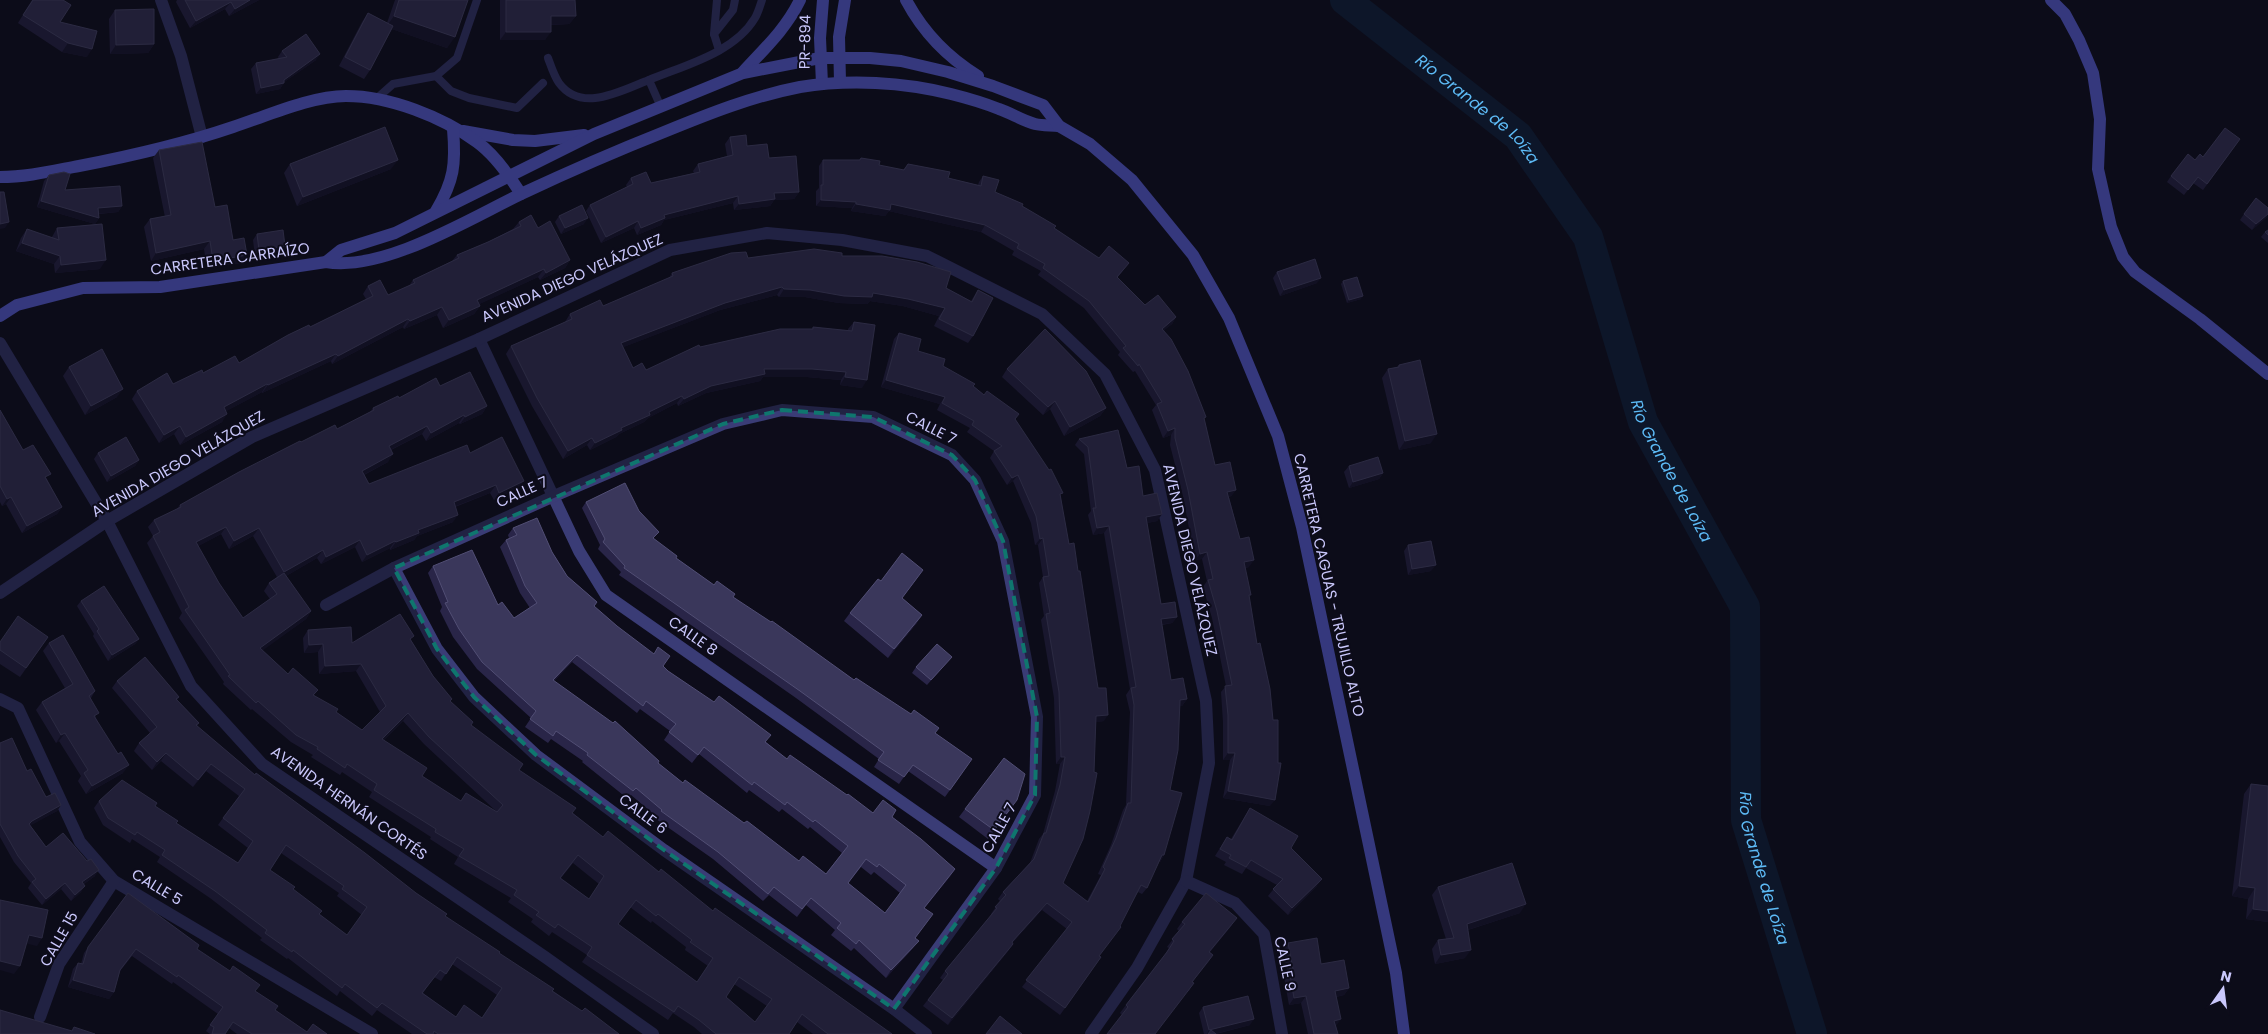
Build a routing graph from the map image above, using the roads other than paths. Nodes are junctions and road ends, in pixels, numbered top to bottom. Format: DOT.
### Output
graph roads {
  1 [pos="161,0"];
  2 [pos="477,0"];
  3 [pos="717,0"];
  4 [pos="735,0"];
  5 [pos="762,0"];
  6 [pos="800,0"];
  7 [pos="823,0"];
  8 [pos="845,0"];
  9 [pos="906,0"];
  10 [pos="2051,0"];
  11 [pos="714,34"];
  12 [pos="719,50"];
  13 [pos="839,57"];
  14 [pos="548,58"];
  15 [pos="820,58"];
  16 [pos="743,72"];
  17 [pos="436,76"];
  18 [pos="649,80"];
  19 [pos="840,82"];
  20 [pos="543,84"];
  21 [pos="822,84"];
  22 [pos="993,86"];
  23 [pos="375,100"];
  24 [pos="660,105"];
  25 [pos="1059,126"];
  26 [pos="453,129"];
  27 [pos="594,134"];
  28 [pos="202,138"];
  29 [pos="508,175"];
  30 [pos="0,177"];
  31 [pos="521,194"];
  32 [pos="436,212"];
  33 [pos="326,262"];
  34 [pos="0,316"];
  35 [pos="478,339"];
  36 [pos="0,343"];
  37 [pos="2268,374"];
  38 [pos="554,496"];
  39 [pos="107,521"];
  40 [pos="394,568"];
  41 [pos="0,593"];
  42 [pos="326,605"];
  43 [pos="0,699"];
  44 [pos="996,868"];
  45 [pos="114,881"];
  46 [pos="1186,881"];
  47 [pos="894,1009"];
  48 [pos="40,1017"];
  49 [pos="372,1034"];
  50 [pos="654,1034"];
  51 [pos="926,1034"];
  52 [pos="1091,1034"];
  53 [pos="1282,1034"];
  54 [pos="1404,1034"];
  1 -- 28 [label="street"];
  2 -- 17 [label="lane"];
  3 -- 11 [label="lane"];
  4 -- 11 [label="lane"];
  5 -- 12 [label="lane"];
  6 -- 16 [label="street"];
  7 -- 15 [label="street, PR-894 / PR-894"];
  8 -- 13 [label="street"];
  9 -- 22 [label="street"];
  10 -- 37 [label="street"];
  11 -- 12 [label="lane"];
  12 -- 18 [label="lane"];
  13 -- 15 [label="street, CARRETERA CAGUAS - TRUJILLO ALTO"];
  13 -- 19 [label="street"];
  13 -- 22 [label="street, CARRETERA CAGUAS - TRUJILLO ALTO"];
  14 -- 18 [label="lane"];
  15 -- 16 [label="street, CARRETERA CAGUAS - TRUJILLO ALTO"];
  15 -- 21 [label="street, PR-894 / PR-894"];
  16 -- 24 [label="street, CARRETERA CAGUAS - TRUJILLO ALTO"];
  17 -- 20 [label="lane"];
  17 -- 23 [label="lane"];
  18 -- 24 [label="lane"];
  19 -- 21 [label="street, CARRETERA CAGUAS - TRUJILLO ALTO"];
  19 -- 25 [label="street, CARRETERA CAGUAS - TRUJILLO ALTO"];
  21 -- 31 [label="street, CARRETERA CAGUAS - TRUJILLO ALTO"];
  22 -- 25 [label="street, CARRETERA CAGUAS - TRUJILLO ALTO"];
  23 -- 26 [label="street"];
  23 -- 28 [label="street"];
  24 -- 27 [label="street, CARRETERA CAGUAS - TRUJILLO ALTO"];
  25 -- 54 [label="street, CARRETERA CAGUAS - TRUJILLO ALTO"];
  26 -- 27 [label="street"];
  26 -- 29 [label="street"];
  26 -- 32 [label="street"];
  27 -- 29 [label="street, CARRETERA CAGUAS - TRUJILLO ALTO"];
  28 -- 30 [label="street"];
  29 -- 31 [label="street"];
  29 -- 32 [label="street, CARRETERA CARRAÍZO"];
  31 -- 33 [label="street, CARRETERA CAGUAS - TRUJILLO ALTO"];
  32 -- 33 [label="street, CARRETERA CARRAÍZO"];
  33 -- 34 [label="street, CARRETERA CARRAÍZO"];
  35 -- 38 [label="street, CALLE 8"];
  35 -- 39 [label="street, AVENIDA DIEGO VELÁZQUEZ"];
  35 -- 46 [label="street, AVENIDA DIEGO VELÁZQUEZ"];
  36 -- 39 [label="street, AVENIDA HERNÁN CORTÉS"];
  38 -- 40 [label="street, CALLE 7"];
  38 -- 44 [label="street, CALLE 8"];
  38 -- 44 [label="street, CALLE 7"];
  39 -- 41 [label="street, AVENIDA DIEGO VELÁZQUEZ"];
  39 -- 50 [label="street, AVENIDA HERNÁN CORTÉS"];
  40 -- 42 [label="street, CALLE 7"];
  40 -- 47 [label="street, CALLE 6"];
  43 -- 45 [label="street, CALLE 5"];
  44 -- 47 [label="street, CALLE 7"];
  45 -- 48 [label="street, CALLE 15"];
  45 -- 49 [label="street, CALLE 5"];
  46 -- 52 [label="street, AVENIDA DIEGO VELÁZQUEZ"];
  46 -- 53 [label="street, CALLE 9"];
  47 -- 51 [label="street, CALLE 6"];
}
